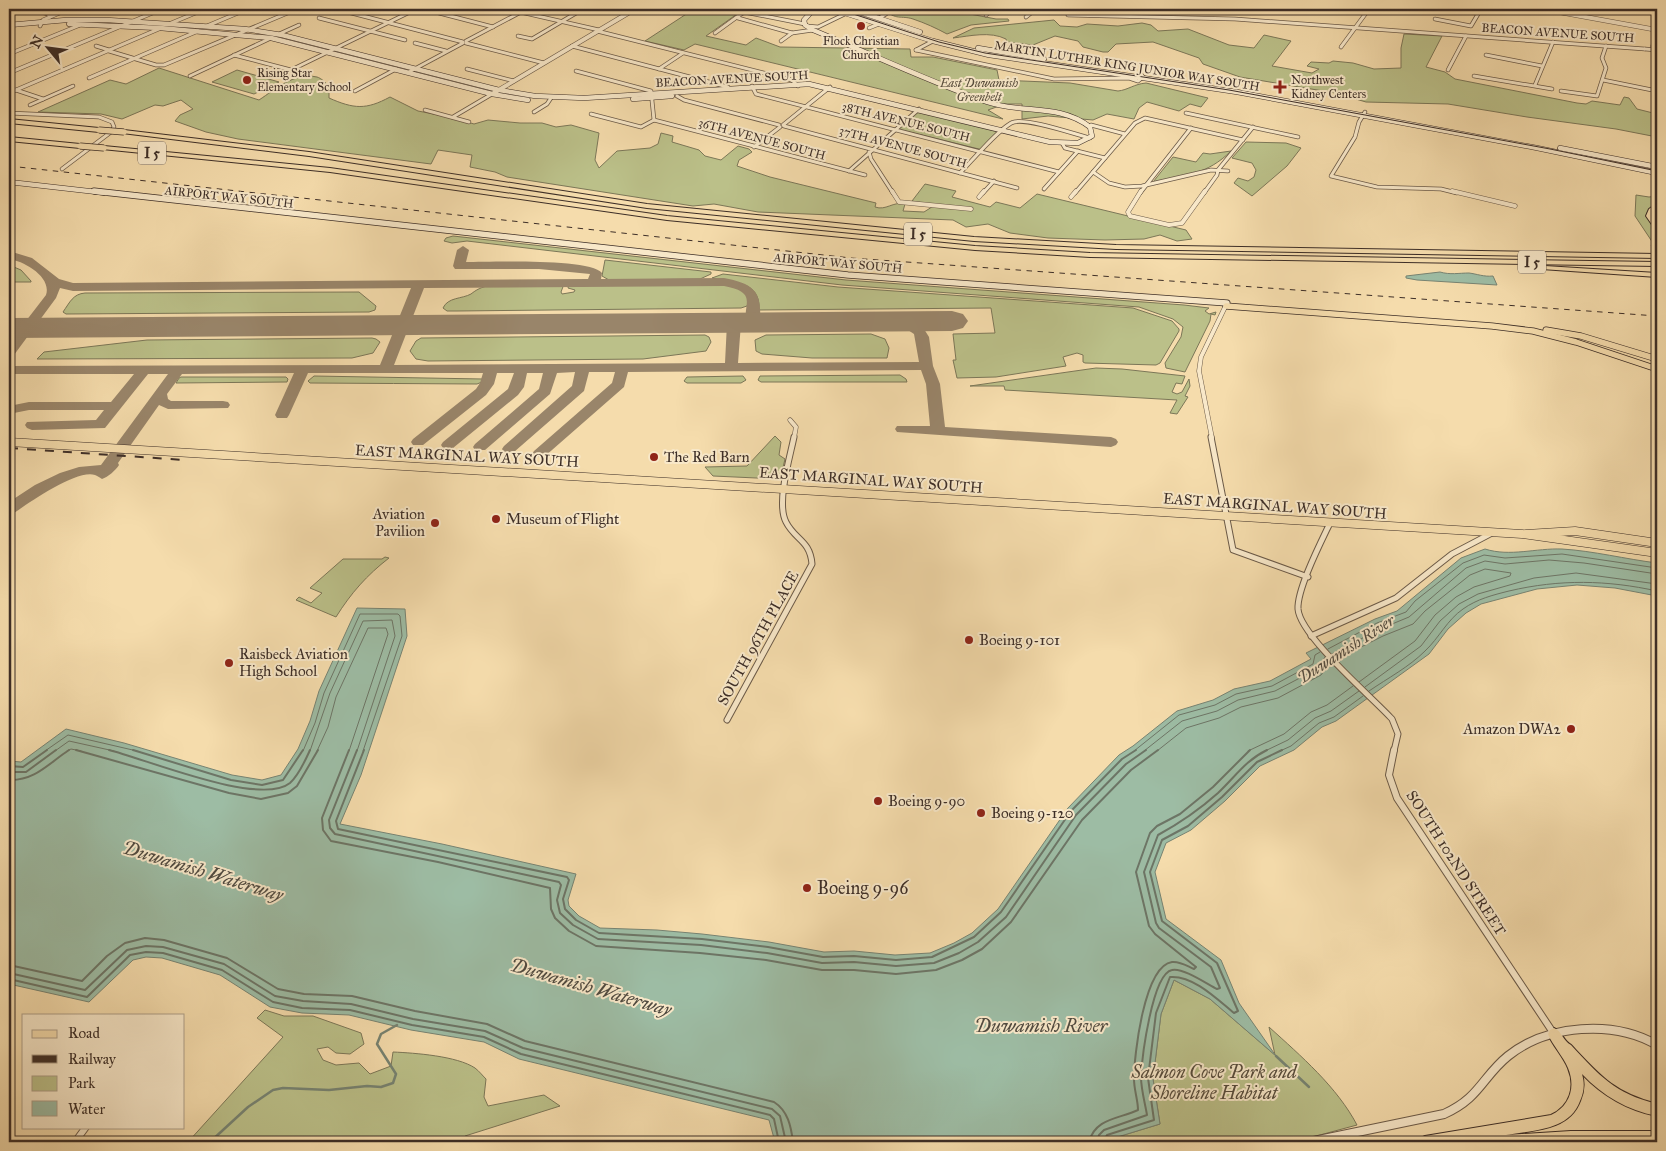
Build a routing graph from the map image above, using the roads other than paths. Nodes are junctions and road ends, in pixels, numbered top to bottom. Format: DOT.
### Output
graph roads {
  1 [pos="32,9"];
  2 [pos="70,9"];
  3 [pos="162,9"];
  4 [pos="205,9"];
  5 [pos="296,9"];
  6 [pos="336,9"];
  7 [pos="507,9"];
  8 [pos="526,9"];
  9 [pos="583,9"];
  10 [pos="635,9"];
  11 [pos="722,9"];
  12 [pos="748,9"];
  13 [pos="814,9"];
  14 [pos="832,9"];
  15 [pos="851,9"];
  16 [pos="882,9"];
  17 [pos="993,9"];
  18 [pos="1036,9"];
  19 [pos="1062,9"];
  20 [pos="1369,9"];
  21 [pos="1481,9"];
  22 [pos="1542,9"];
  23 [pos="245,10"];
  24 [pos="1071,10"];
  25 [pos="410,12"];
  26 [pos="521,12"];
  27 [pos="440,13"];
  28 [pos="743,13"];
  29 [pos="847,13"];
  30 [pos="986,15"];
  31 [pos="50,17"];
  32 [pos="1026,17"];
  33 [pos="320,18"];
  34 [pos="738,18"];
  35 [pos="1435,19"];
  36 [pos="133,21"];
  37 [pos="211,21"];
  38 [pos="562,21"];
  39 [pos="879,21"];
  40 [pos="216,22"];
  41 [pos="388,22"];
  42 [pos="41,24"];
  43 [pos="81,24"];
  44 [pos="170,24"];
  45 [pos="225,24"];
  46 [pos="299,25"];
  47 [pos="806,25"];
  48 [pos="122,26"];
  49 [pos="207,26"];
  50 [pos="493,27"];
  51 [pos="10,28"];
  52 [pos="160,28"];
  53 [pos="869,28"];
  54 [pos="1355,28"];
  55 [pos="245,29"];
  56 [pos="816,29"];
  57 [pos="1657,30"];
  58 [pos="198,31"];
  59 [pos="369,31"];
  60 [pos="598,31"];
  61 [pos="715,33"];
  62 [pos="792,33"];
  63 [pos="235,34"];
  64 [pos="279,34"];
  65 [pos="1657,34"];
  66 [pos="518,36"];
  67 [pos="1466,36"];
  68 [pos="271,38"];
  69 [pos="405,40"];
  70 [pos="781,41"];
  71 [pos="933,41"];
  72 [pos="464,42"];
  73 [pos="1553,42"];
  74 [pos="415,43"];
  75 [pos="96,46"];
  76 [pos="572,46"];
  77 [pos="1606,46"];
  78 [pos="335,48"];
  79 [pos="1341,48"];
  80 [pos="109,50"];
  81 [pos="1657,50"];
  82 [pos="328,51"];
  83 [pos="447,52"];
  84 [pos="683,52"];
  85 [pos="9,54"];
  86 [pos="1657,54"];
  87 [pos="234,55"];
  88 [pos="1486,55"];
  89 [pos="135,59"];
  90 [pos="544,63"];
  91 [pos="1542,66"];
  92 [pos="416,68"];
  93 [pos="396,69"];
  94 [pos="467,69"];
  95 [pos="658,69"];
  96 [pos="1448,70"];
  97 [pos="576,71"];
  98 [pos="409,72"];
  99 [pos="1140,72"];
  100 [pos="9,73"];
  101 [pos="1128,75"];
  102 [pos="190,76"];
  103 [pos="1474,76"];
  104 [pos="1143,77"];
  105 [pos="89,78"];
  106 [pos="1162,80"];
  107 [pos="1603,80"];
  108 [pos="514,81"];
  109 [pos="1138,81"];
  110 [pos="797,85"];
  111 [pos="1534,85"];
  112 [pos="73,86"];
  113 [pos="728,87"];
  114 [pos="753,88"];
  115 [pos="830,88"];
  116 [pos="1552,89"];
  117 [pos="16,90"];
  118 [pos="499,90"];
  119 [pos="355,91"];
  120 [pos="1561,91"];
  121 [pos="1657,91"];
  122 [pos="9,93"];
  123 [pos="492,94"];
  124 [pos="652,96"];
  125 [pos="677,96"];
  126 [pos="43,99"];
  127 [pos="549,100"];
  128 [pos="30,105"];
  129 [pos="806,106"];
  130 [pos="919,109"];
  131 [pos="425,110"];
  132 [pos="534,112"];
  133 [pos="1186,112"];
  134 [pos="9,113"];
  135 [pos="591,114"];
  136 [pos="1364,114"];
  137 [pos="453,117"];
  138 [pos="654,120"];
  139 [pos="9,121"];
  140 [pos="469,122"];
  141 [pos="781,126"];
  142 [pos="1091,126"];
  143 [pos="1253,127"];
  144 [pos="1191,128"];
  145 [pos="895,130"];
  146 [pos="1002,130"];
  147 [pos="1126,134"];
  148 [pos="1298,137"];
  149 [pos="1090,138"];
  150 [pos="9,139"];
  151 [pos="1243,140"];
  152 [pos="1062,143"];
  153 [pos="80,146"];
  154 [pos="754,147"];
  155 [pos="104,148"];
  156 [pos="870,151"];
  157 [pos="1078,151"];
  158 [pos="982,152"];
  159 [pos="1105,158"];
  160 [pos="1657,167"];
  161 [pos="62,169"];
  162 [pos="1218,170"];
  163 [pos="849,171"];
  164 [pos="1228,171"];
  165 [pos="1059,172"];
  166 [pos="1092,172"];
  167 [pos="960,173"];
  168 [pos="1657,173"];
  169 [pos="865,176"];
  170 [pos="994,181"];
  171 [pos="9,182"];
  172 [pos="1146,186"];
  173 [pos="1017,188"];
  174 [pos="1044,189"];
  175 [pos="979,197"];
  176 [pos="1071,197"];
  177 [pos="1657,205"];
  178 [pos="1515,206"];
  179 [pos="971,209"];
  180 [pos="1657,228"];
  181 [pos="1657,251"];
  182 [pos="1564,254"];
  183 [pos="1657,256"];
  184 [pos="1406,259"];
  185 [pos="1657,264"];
  186 [pos="1657,275"];
  187 [pos="1227,305"];
  188 [pos="1533,328"];
  189 [pos="1657,359"];
  190 [pos="1656,368"];
  191 [pos="790,420"];
  192 [pos="9,442"];
  193 [pos="785,489"];
  194 [pos="1228,516"];
  195 [pos="1330,523"];
  196 [pos="1493,533"];
  197 [pos="1522,534"];
  198 [pos="1657,543"];
  199 [pos="1657,553"];
  200 [pos="1308,577"];
  201 [pos="1311,636"];
  202 [pos="727,720"];
  203 [pos="1554,1034"];
  204 [pos="1657,1045"];
  205 [pos="1657,1110"];
  206 [pos="85,1128"];
  207 [pos="1657,1137"];
  208 [pos="75,1142"];
  209 [pos="1309,1142"];
  210 [pos="1425,1142"];
  211 [pos="1491,1142"];
  1 -- 31 [label="street"];
  2 -- 31 [label="street"];
  3 -- 36 [label="street"];
  4 -- 44 [label="street"];
  5 -- 55 [label="street"];
  6 -- 41 [label="street"];
  7 -- 26 [label="street"];
  8 -- 26 [label="street"];
  9 -- 38 [label="street"];
  10 -- 60 [label="street"];
  11 -- 28 [label="street"];
  12 -- 28 [label="street"];
  13 -- 47 [label="main road"];
  14 -- 29 [label="main road, MARTIN LUTHER KING JUNIOR WAY SOUTH"];
  15 -- 39 [label="main road, MARTIN LUTHER KING JUNIOR WAY SOUTH"];
  16 -- 39 [label="street"];
  17 -- 30 [label="street"];
  18 -- 32 [label="street"];
  19 -- 24 [label="street"];
  20 -- 54 [label="street"];
  21 -- 35 [label="street"];
  22 -- 57 [label="street"];
  23 -- 40 [label="street"];
  24 -- 54 [label="street, BEACON AVENUE SOUTH"];
  25 -- 41 [label="street"];
  26 -- 38 [label="street"];
  26 -- 50 [label="street"];
  27 -- 50 [label="street"];
  28 -- 34 [label="street"];
  28 -- 47 [label="street"];
  29 -- 39 [label="main road, MARTIN LUTHER KING JUNIOR WAY SOUTH"];
  29 -- 56 [label="street"];
  31 -- 42 [label="street"];
  33 -- 59 [label="street"];
  34 -- 61 [label="street"];
  34 -- 62 [label="street"];
  36 -- 42 [label="main road, BEACON AVENUE SOUTH"];
  36 -- 44 [label="main road, BEACON AVENUE SOUTH"];
  36 -- 48 [label="street"];
  37 -- 40 [label="street"];
  38 -- 60 [label="street"];
  38 -- 66 [label="street"];
  39 -- 53 [label="street"];
  39 -- 71 [label="main road, MARTIN LUTHER KING JUNIOR WAY SOUTH"];
  39 -- 101 [label="main road, MARTIN LUTHER KING JUNIOR WAY SOUTH"];
  40 -- 45 [label="street"];
  40 -- 49 [label="street"];
  41 -- 59 [label="street"];
  41 -- 72 [label="street"];
  42 -- 43 [label="main road, BEACON AVENUE SOUTH"];
  42 -- 51 [label="main road, BEACON AVENUE SOUTH"];
  43 -- 48 [label="main road, BEACON AVENUE SOUTH"];
  43 -- 85 [label="street"];
  44 -- 49 [label="main road, BEACON AVENUE SOUTH"];
  44 -- 52 [label="street"];
  46 -- 64 [label="street"];
  47 -- 56 [label="main road"];
  48 -- 52 [label="main road, BEACON AVENUE SOUTH"];
  48 -- 100 [label="street"];
  49 -- 55 [label="main road, BEACON AVENUE SOUTH"];
  50 -- 72 [label="street"];
  52 -- 58 [label="main road, BEACON AVENUE SOUTH"];
  52 -- 80 [label="street"];
  54 -- 67 [label="street, BEACON AVENUE SOUTH"];
  54 -- 79 [label="street"];
  55 -- 63 [label="street"];
  55 -- 64 [label="main road, BEACON AVENUE SOUTH"];
  56 -- 62 [label="street"];
  56 -- 142 [label="main road"];
  58 -- 63 [label="main road, BEACON AVENUE SOUTH"];
  58 -- 89 [label="street"];
  59 -- 69 [label="street"];
  59 -- 78 [label="street"];
  60 -- 76 [label="street"];
  60 -- 84 [label="street"];
  62 -- 70 [label="street"];
  63 -- 68 [label="main road, BEACON AVENUE SOUTH"];
  63 -- 89 [label="street"];
  64 -- 78 [label="main road, BEACON AVENUE SOUTH"];
  65 -- 86 [label="street"];
  67 -- 73 [label="street, BEACON AVENUE SOUTH"];
  67 -- 96 [label="street"];
  68 -- 82 [label="main road, BEACON AVENUE SOUTH"];
  68 -- 87 [label="street"];
  71 -- 101 [label="main road, MARTIN LUTHER KING JUNIOR WAY SOUTH"];
  71 -- 101 [label="street"];
  72 -- 83 [label="street"];
  72 -- 90 [label="street"];
  73 -- 77 [label="street, BEACON AVENUE SOUTH"];
  73 -- 91 [label="street"];
  74 -- 83 [label="street"];
  75 -- 80 [label="street"];
  76 -- 90 [label="street"];
  76 -- 95 [label="street"];
  77 -- 81 [label="street, BEACON AVENUE SOUTH, bridge"];
  77 -- 107 [label="street"];
  78 -- 82 [label="street"];
  78 -- 92 [label="main road, BEACON AVENUE SOUTH"];
  80 -- 89 [label="street"];
  80 -- 117 [label="street"];
  82 -- 87 [label="street"];
  82 -- 93 [label="main road, BEACON AVENUE SOUTH"];
  83 -- 92 [label="street"];
  84 -- 95 [label="street"];
  84 -- 110 [label="street"];
  87 -- 102 [label="street"];
  88 -- 91 [label="street"];
  89 -- 105 [label="street"];
  90 -- 108 [label="street"];
  91 -- 111 [label="street"];
  92 -- 98 [label="street"];
  92 -- 118 [label="main road, BEACON AVENUE SOUTH"];
  93 -- 98 [label="main road, BEACON AVENUE SOUTH"];
  93 -- 119 [label="street"];
  94 -- 108 [label="street"];
  95 -- 113 [label="street"];
  97 -- 124 [label="street"];
  98 -- 123 [label="main road, BEACON AVENUE SOUTH"];
  99 -- 101 [label="main road, MARTIN LUTHER KING JUNIOR WAY SOUTH"];
  99 -- 104 [label="street"];
  99 -- 136 [label="main road, MARTIN LUTHER KING JUNIOR WAY SOUTH"];
  101 -- 104 [label="main road, MARTIN LUTHER KING JUNIOR WAY SOUTH"];
  101 -- 109 [label="street"];
  103 -- 111 [label="street"];
  104 -- 106 [label="main road, MARTIN LUTHER KING JUNIOR WAY SOUTH"];
  104 -- 109 [label="street"];
  106 -- 109 [label="main road"];
  106 -- 136 [label="main road, MARTIN LUTHER KING JUNIOR WAY SOUTH"];
  107 -- 120 [label="street"];
  107 -- 121 [label="street"];
  108 -- 118 [label="street"];
  110 -- 114 [label="main road, BEACON AVENUE SOUTH"];
  110 -- 115 [label="main road, BEACON AVENUE SOUTH"];
  111 -- 116 [label="street"];
  112 -- 126 [label="street"];
  113 -- 114 [label="main road, BEACON AVENUE SOUTH"];
  113 -- 124 [label="main road, BEACON AVENUE SOUTH"];
  114 -- 125 [label="main road, BEACON AVENUE SOUTH"];
  114 -- 129 [label="street, 38TH AVENUE SOUTH"];
  115 -- 129 [label="street"];
  115 -- 130 [label="main road, BEACON AVENUE SOUTH"];
  117 -- 122 [label="street"];
  117 -- 126 [label="street"];
  118 -- 123 [label="street"];
  118 -- 127 [label="main road, BEACON AVENUE SOUTH"];
  123 -- 127 [label="main road, BEACON AVENUE SOUTH"];
  123 -- 137 [label="street"];
  124 -- 125 [label="main road, BEACON AVENUE SOUTH"];
  124 -- 127 [label="main road, BEACON AVENUE SOUTH"];
  124 -- 138 [label="street"];
  125 -- 141 [label="street, 37TH AVENUE SOUTH"];
  126 -- 128 [label="street"];
  127 -- 132 [label="street"];
  129 -- 141 [label="street"];
  129 -- 145 [label="street, 38TH AVENUE SOUTH"];
  130 -- 145 [label="street"];
  130 -- 146 [label="main road, BEACON AVENUE SOUTH"];
  131 -- 137 [label="street"];
  133 -- 143 [label="street"];
  134 -- 161 [label="street"];
  135 -- 138 [label="street"];
  136 -- 160 [label="main road, MARTIN LUTHER KING JUNIOR WAY SOUTH"];
  136 -- 168 [label="main road, MARTIN LUTHER KING JUNIOR WAY SOUTH"];
  136 -- 178 [label="street"];
  137 -- 140 [label="street"];
  138 -- 154 [label="street, 36TH AVENUE SOUTH"];
  139 -- 182 [label="highway, I 5, bridge"];
  141 -- 154 [label="street"];
  141 -- 156 [label="street, 37TH AVENUE SOUTH"];
  142 -- 147 [label="street"];
  142 -- 149 [label="main road"];
  143 -- 148 [label="street"];
  143 -- 151 [label="street"];
  144 -- 147 [label="street"];
  144 -- 151 [label="street"];
  144 -- 172 [label="street"];
  145 -- 156 [label="street"];
  145 -- 158 [label="street, 38TH AVENUE SOUTH"];
  146 -- 149 [label="street"];
  146 -- 152 [label="main road, BEACON AVENUE SOUTH"];
  146 -- 158 [label="street"];
  147 -- 159 [label="street"];
  149 -- 152 [label="main road, BEACON AVENUE SOUTH"];
  150 -- 153 [label="highway, I 5"];
  151 -- 162 [label="street"];
  152 -- 157 [label="street"];
  153 -- 155 [label="highway, I 5, bridge"];
  154 -- 163 [label="street, 36TH AVENUE SOUTH"];
  155 -- 184 [label="highway, I 5"];
  156 -- 163 [label="street"];
  156 -- 167 [label="street, 37TH AVENUE SOUTH"];
  156 -- 179 [label="street"];
  157 -- 159 [label="street"];
  157 -- 165 [label="street"];
  158 -- 165 [label="street, 38TH AVENUE SOUTH"];
  158 -- 167 [label="street"];
  159 -- 166 [label="street"];
  162 -- 164 [label="street"];
  162 -- 172 [label="street"];
  162 -- 172 [label="street"];
  163 -- 169 [label="street, 36TH AVENUE SOUTH"];
  165 -- 174 [label="street"];
  166 -- 172 [label="street"];
  166 -- 176 [label="street"];
  167 -- 170 [label="street, 37TH AVENUE SOUTH"];
  170 -- 173 [label="street, 37TH AVENUE SOUTH"];
  170 -- 175 [label="street"];
  171 -- 187 [label="main road, AIRPORT WAY SOUTH"];
  177 -- 180 [label="highway"];
  181 -- 182 [label="highway"];
  182 -- 183 [label="highway, I 5"];
  184 -- 185 [label="highway, I 5"];
  184 -- 186 [label="highway"];
  187 -- 188 [label="main road"];
  187 -- 190 [label="main road"];
  187 -- 194 [label="street"];
  188 -- 189 [label="main road"];
  188 -- 190 [label="main road"];
  191 -- 193 [label="street, SOUTH 96TH PLACE"];
  192 -- 193 [label="main road, EAST MARGINAL WAY SOUTH"];
  193 -- 194 [label="main road, EAST MARGINAL WAY SOUTH"];
  193 -- 202 [label="street, SOUTH 96TH PLACE"];
  194 -- 195 [label="main road, EAST MARGINAL WAY SOUTH"];
  194 -- 200 [label="street"];
  195 -- 196 [label="main road, EAST MARGINAL WAY SOUTH"];
  195 -- 200 [label="street, SOUTH 102ND STREET"];
  196 -- 197 [label="main road, EAST MARGINAL WAY SOUTH"];
  196 -- 201 [label="street"];
  197 -- 198 [label="main road, EAST MARGINAL WAY SOUTH"];
  197 -- 199 [label="main road, EAST MARGINAL WAY SOUTH"];
  200 -- 201 [label="street, SOUTH 102ND STREET"];
  201 -- 203 [label="street, SOUTH 102ND STREET"];
  203 -- 204 [label="street"];
  203 -- 205 [label="highway"];
  203 -- 209 [label="street"];
  203 -- 210 [label="highway"];
  206 -- 208 [label="street"];
  207 -- 211 [label="highway"];
}
